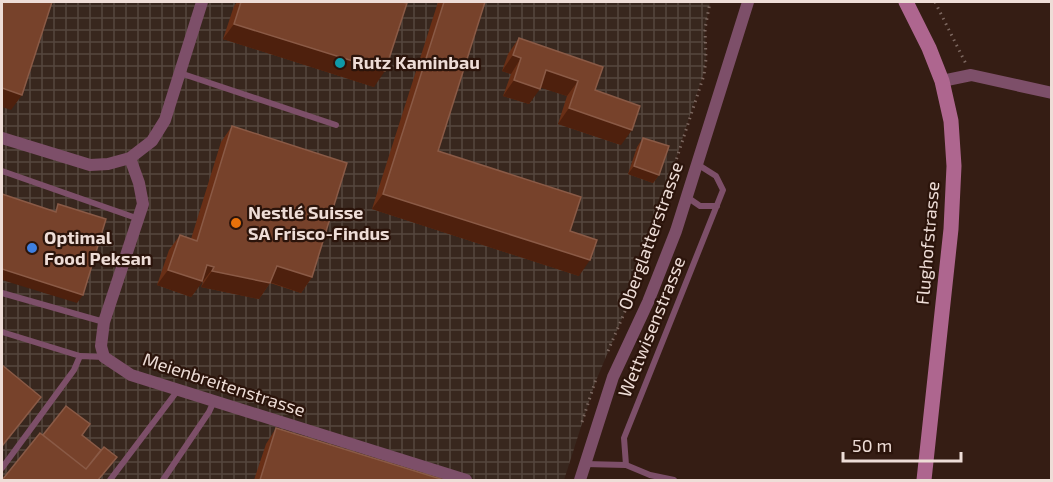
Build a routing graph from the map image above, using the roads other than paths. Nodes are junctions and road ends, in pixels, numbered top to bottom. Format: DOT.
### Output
graph roads {
  1 [pos="202,2"];
  2 [pos="748,2"];
  3 [pos="896,2"];
  4 [pos="906,2"];
  5 [pos="912,16"];
  6 [pos="180,73"];
  7 [pos="942,81"];
  8 [pos="1052,93"];
  9 [pos="336,125"];
  10 [pos="2,138"];
  11 [pos="130,158"];
  12 [pos="697,164"];
  13 [pos="2,171"];
  14 [pos="686,196"];
  15 [pos="717,206"];
  16 [pos="139,219"];
  17 [pos="2,293"];
  18 [pos="104,322"];
  19 [pos="2,332"];
  20 [pos="80,356"];
  21 [pos="104,357"];
  22 [pos="178,389"];
  23 [pos="214,401"];
  24 [pos="585,464"];
  25 [pos="626,465"];
  26 [pos="2,468"];
  27 [pos="110,480"];
  28 [pos="163,480"];
  29 [pos="466,480"];
  30 [pos="580,480"];
  31 [pos="674,480"];
  32 [pos="924,480"];
  1 -- 6 [label="street"];
  2 -- 12 [label="street, Oberglatterstrasse"];
  3 -- 5 [label="main road, Flughofstrasse"];
  4 -- 5 [label="main road, Flughofstrasse"];
  5 -- 7 [label="main road, Flughofstrasse"];
  6 -- 9 [label="lane"];
  6 -- 11 [label="street"];
  7 -- 8 [label="street"];
  7 -- 32 [label="main road, Flughofstrasse"];
  10 -- 11 [label="street"];
  11 -- 16 [label="street"];
  12 -- 14 [label="street, Oberglatterstrasse"];
  12 -- 15 [label="lane, Wettwisenstrasse"];
  13 -- 16 [label="lane"];
  14 -- 15 [label="lane"];
  14 -- 24 [label="street, Oberglatterstrasse"];
  15 -- 25 [label="lane, Wettwisenstrasse"];
  16 -- 18 [label="street"];
  17 -- 18 [label="lane"];
  18 -- 21 [label="street"];
  19 -- 20 [label="lane"];
  20 -- 21 [label="lane"];
  20 -- 26 [label="lane"];
  21 -- 22 [label="street, Meienbreitenstrasse"];
  22 -- 23 [label="street, Meienbreitenstrasse"];
  22 -- 27 [label="lane"];
  23 -- 28 [label="lane"];
  23 -- 29 [label="street, Meienbreitenstrasse"];
  24 -- 25 [label="lane"];
  24 -- 30 [label="street, Oberglatterstrasse"];
  25 -- 31 [label="lane"];
}
